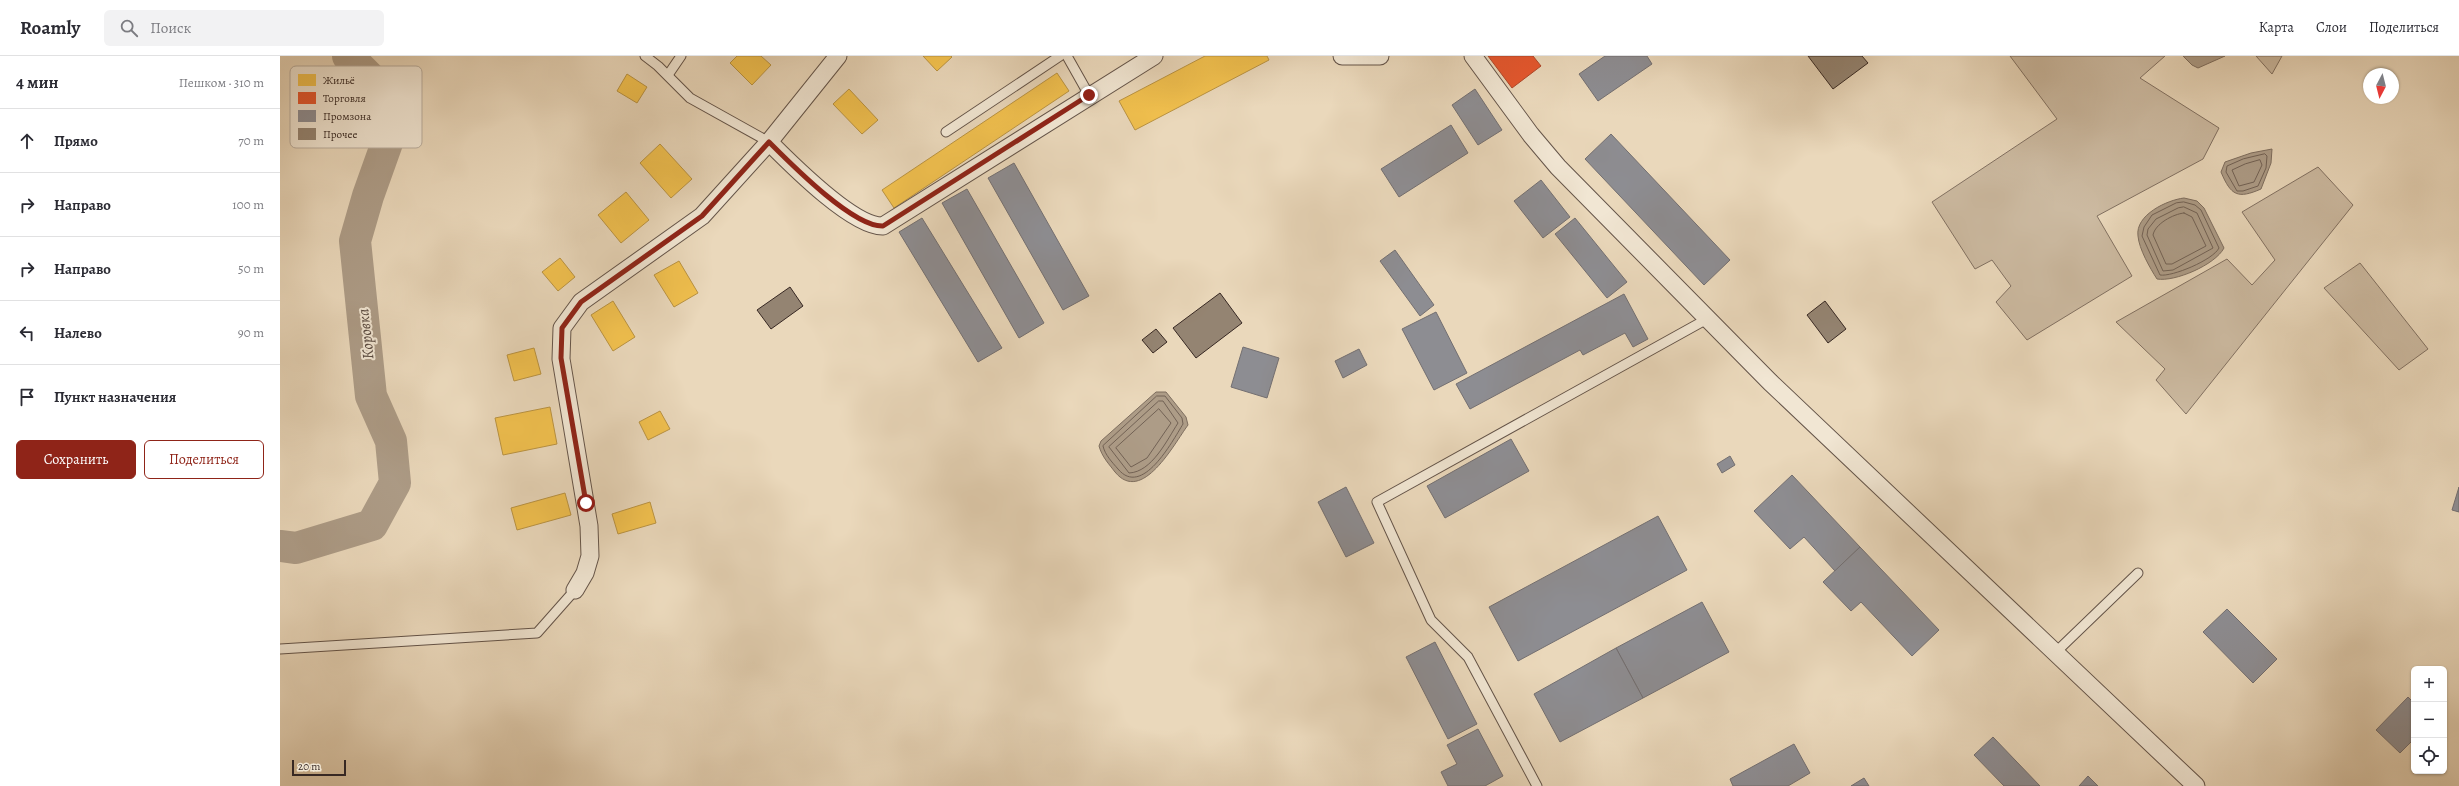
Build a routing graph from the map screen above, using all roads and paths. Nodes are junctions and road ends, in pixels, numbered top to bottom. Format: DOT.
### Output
graph roads {
  1 [pos="645,56"];
  2 [pos="681,56"];
  3 [pos="838,56"];
  4 [pos="1060,56"];
  5 [pos="1067,56"];
  6 [pos="1154,56"];
  7 [pos="1342,56"];
  8 [pos="1380,56"];
  9 [pos="1473,56"];
  10 [pos="668,75"];
  11 [pos="1089,95"];
  12 [pos="946,132"];
  13 [pos="769,142"];
  14 [pos="1707,319"];
  15 [pos="2138,573"];
  16 [pos="575,590"];
  17 [pos="280,649"];
  18 [pos="2055,653"];
  19 [pos="1538,786"];
  20 [pos="2196,786"];
  1 -- 10 [label="lane"];
  2 -- 10 [label="lane"];
  3 -- 13 [label="street"];
  4 -- 12 [label="lane"];
  5 -- 11 [label="lane"];
  6 -- 11 [label="street"];
  7 -- 8 [label="street"];
  9 -- 14 [label="street"];
  10 -- 13 [label="lane"];
  11 -- 13 [label="street"];
  13 -- 16 [label="street"];
  14 -- 18 [label="street"];
  14 -- 19 [label="lane"];
  15 -- 18 [label="lane"];
  16 -- 17 [label="lane"];
  18 -- 20 [label="street"];
}
